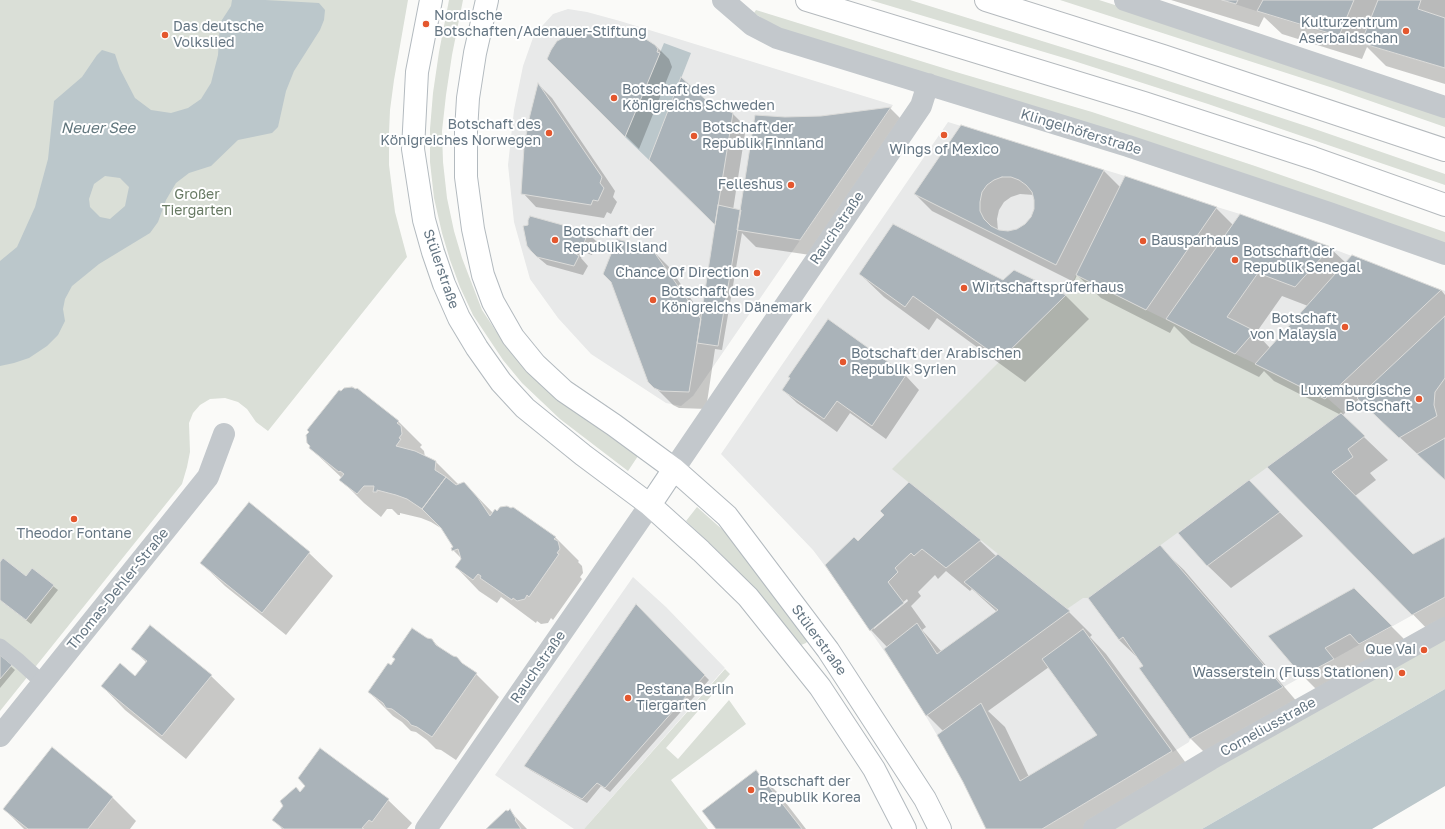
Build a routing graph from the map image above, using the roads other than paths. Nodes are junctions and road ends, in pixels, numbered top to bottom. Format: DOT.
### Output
graph roads {
  1 [pos="431,0"];
  2 [pos="487,0"];
  3 [pos="723,0"];
  4 [pos="807,0"];
  5 [pos="986,0"];
  6 [pos="1125,0"];
  7 [pos="928,84"];
  8 [pos="1445,107"];
  9 [pos="1445,150"];
  10 [pos="1445,205"];
  11 [pos="1445,254"];
  12 [pos="224,434"];
  13 [pos="674,469"];
  14 [pos="650,505"];
  15 [pos="1445,628"];
  16 [pos="0,646"];
  17 [pos="43,683"];
  18 [pos="0,736"];
  19 [pos="426,829"];
  20 [pos="905,829"];
  21 [pos="940,829"];
  22 [pos="1094,829"];
  1 -- 14 [label="main road, Stülerstraße"];
  2 -- 13 [label="main road, Stülerstraße"];
  3 -- 7 [label="street, Klingelhöferstraße"];
  4 -- 10 [label="main road"];
  5 -- 9 [label="main road"];
  6 -- 8 [label="street"];
  7 -- 11 [label="street, Klingelhöferstraße"];
  7 -- 13 [label="street, Rauchstraße"];
  12 -- 17 [label="street, Thomas-Dehler-Straße"];
  13 -- 14 [label="main road"];
  13 -- 21 [label="main road, Stülerstraße"];
  14 -- 19 [label="street, Rauchstraße"];
  14 -- 20 [label="main road, Stülerstraße"];
  15 -- 22 [label="street, Corneliusstraße"];
  16 -- 17 [label="lane"];
  17 -- 18 [label="street, Thomas-Dehler-Straße"];
}
